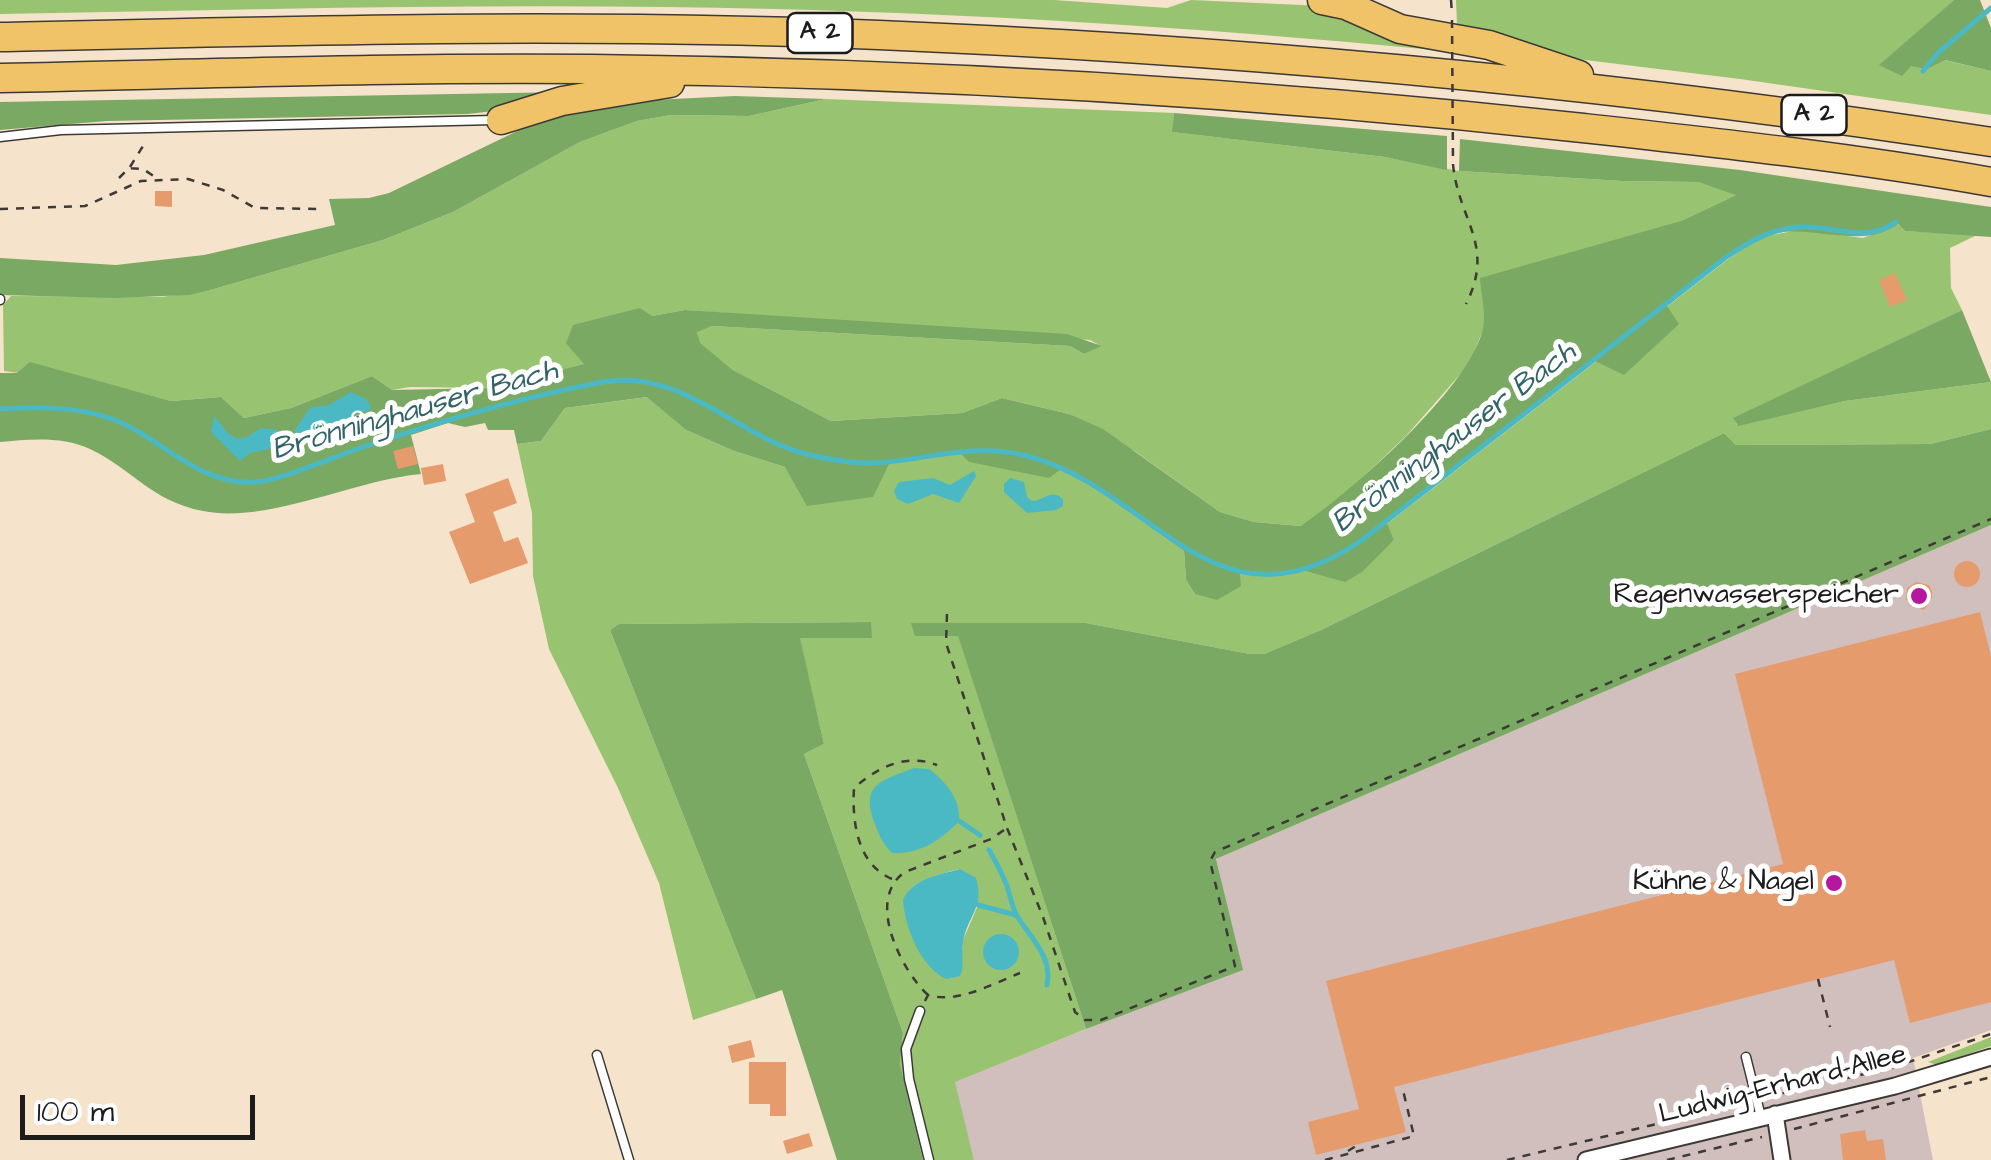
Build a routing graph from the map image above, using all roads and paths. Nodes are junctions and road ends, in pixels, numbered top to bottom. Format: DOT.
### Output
graph roads {
  1 [pos="1322,0"];
  2 [pos="1452,0"];
  3 [pos="0,38"];
  4 [pos="741,72"];
  5 [pos="0,78"];
  6 [pos="1637,93"];
  7 [pos="501,120"];
  8 [pos="0,137"];
  9 [pos="1991,142"];
  10 [pos="144,146"];
  11 [pos="129,168"];
  12 [pos="119,178"];
  13 [pos="159,179"];
  14 [pos="1991,182"];
  15 [pos="0,208"];
  16 [pos="321,209"];
  17 [pos="1466,304"];
  18 [pos="1991,519"];
  19 [pos="947,614"];
  20 [pos="937,766"];
  21 [pos="1007,828"];
  22 [pos="894,880"];
  23 [pos="1020,973"];
  24 [pos="1818,979"];
  25 [pos="928,995"];
  26 [pos="920,1011"];
  27 [pos="1830,1027"];
  28 [pos="597,1055"];
  29 [pos="1746,1057"];
  30 [pos="1991,1058"];
  31 [pos="1839,1063"];
  32 [pos="1991,1077"];
  33 [pos="1843,1079"];
  34 [pos="1402,1086"];
  35 [pos="1768,1116"];
  36 [pos="1808,1126"];
  37 [pos="1760,1137"];
  38 [pos="1359,1144"];
  39 [pos="1348,1152"];
  40 [pos="1618,1156"];
  41 [pos="629,1160"];
  42 [pos="929,1160"];
  43 [pos="1325,1160"];
  44 [pos="1586,1160"];
  45 [pos="1667,1160"];
  46 [pos="1782,1160"];
  1 -- 6 [label="highway"];
  2 -- 17 [label="path, bridge"];
  3 -- 6 [label="highway, A 2"];
  4 -- 5 [label="highway, A 2"];
  4 -- 7 [label="highway"];
  4 -- 14 [label="highway, A 2"];
  6 -- 9 [label="highway, A 2"];
  7 -- 8 [label="lane"];
  10 -- 11 [label="path"];
  11 -- 12 [label="path"];
  11 -- 13 [label="path"];
  13 -- 15 [label="path"];
  13 -- 16 [label="path"];
  18 -- 21 [label="path"];
  19 -- 21 [label="path"];
  20 -- 22 [label="path"];
  21 -- 22 [label="path"];
  22 -- 25 [label="path"];
  23 -- 25 [label="path"];
  24 -- 27 [label="path"];
  25 -- 26 [label="path"];
  26 -- 42 [label="lane"];
  28 -- 41 [label="lane"];
  29 -- 35 [label="lane"];
  30 -- 35 [label="street, Ludwig-Erhard-Allee"];
  31 -- 33 [label="path"];
  32 -- 36 [label="path"];
  34 -- 39 [label="path"];
  35 -- 40 [label="street, Ludwig-Erhard-Allee"];
  35 -- 46 [label="street"];
  37 -- 45 [label="path"];
  38 -- 39 [label="path"];
  39 -- 43 [label="path"];
  40 -- 44 [label="street, Ludwig-Erhard-Allee"];
}
